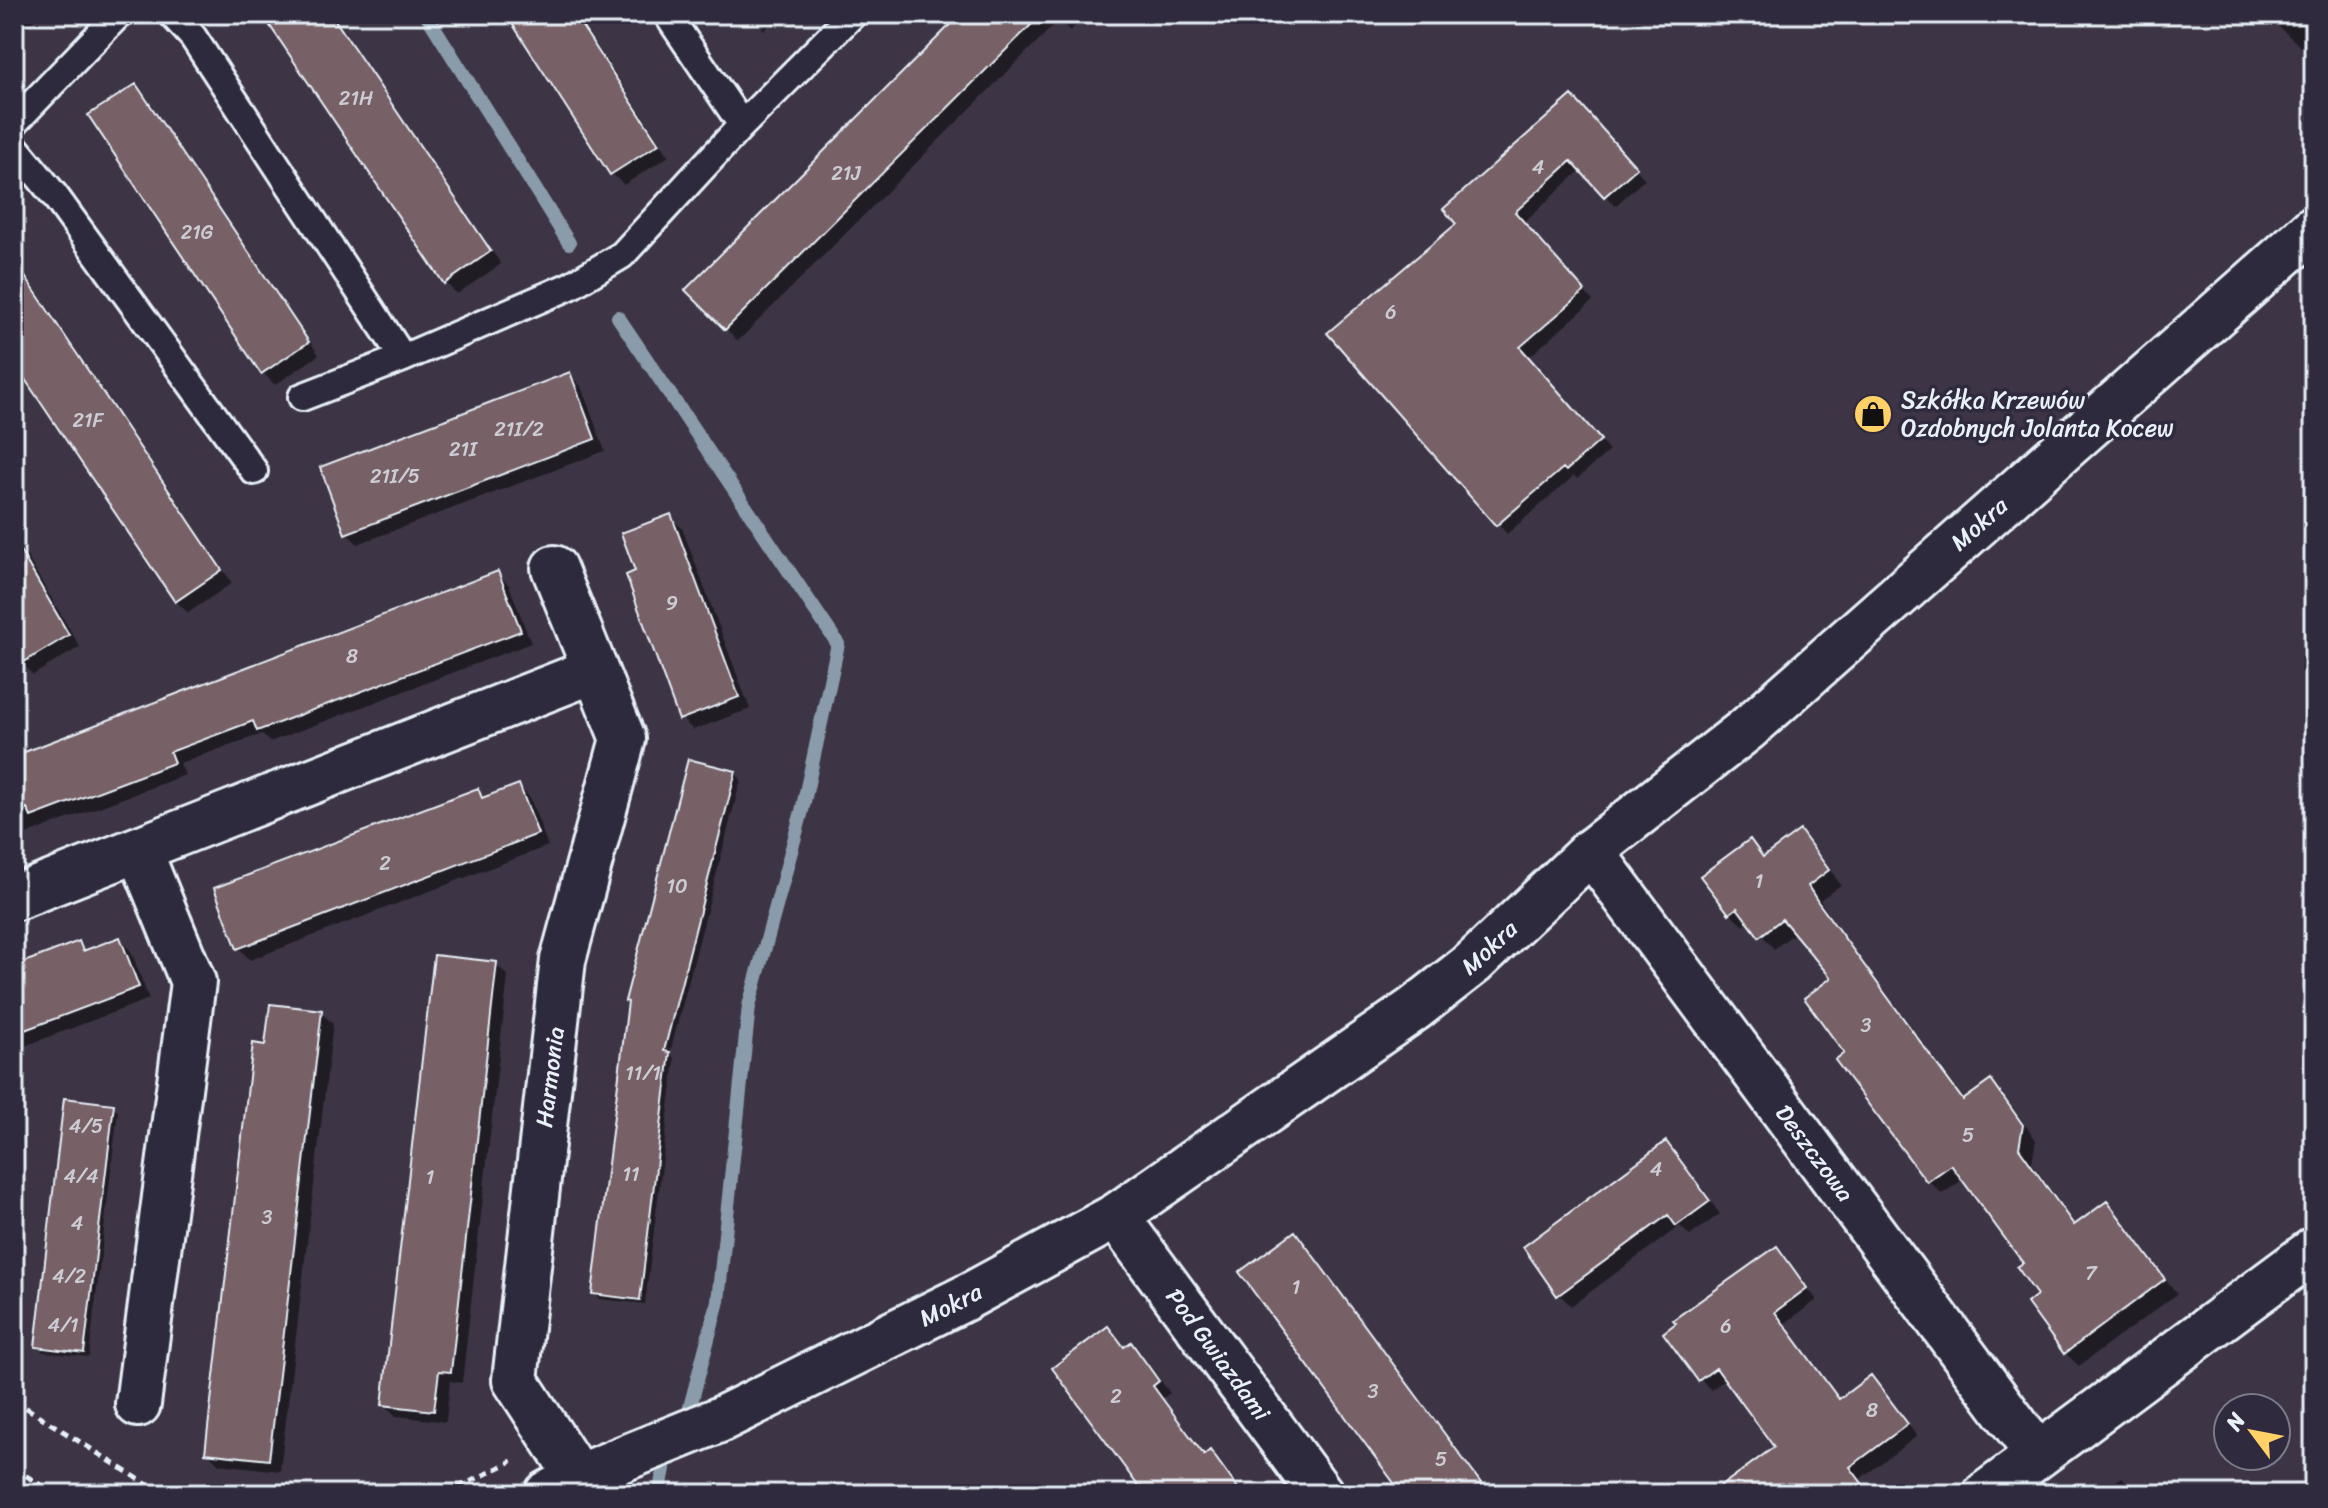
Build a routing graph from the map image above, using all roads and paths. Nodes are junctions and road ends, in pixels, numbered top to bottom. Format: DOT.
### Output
graph roads {
  1 [pos="119,14"];
  2 [pos="172,14"];
  3 [pos="667,14"];
  4 [pos="853,14"];
  5 [pos="14,123"];
  6 [pos="742,125"];
  7 [pos="14,146"];
  8 [pos="2314,228"];
  9 [pos="403,358"];
  10 [pos="302,397"];
  11 [pos="254,471"];
  12 [pos="554,568"];
  13 [pos="595,670"];
  14 [pos="139,850"];
  15 [pos="1591,851"];
  16 [pos="14,898"];
  17 [pos="1116,1216"];
  18 [pos="2314,1250"];
  19 [pos="14,1400"];
  20 [pos="138,1404"];
  21 [pos="555,1439"];
  22 [pos="2038,1455"];
  23 [pos="14,1468"];
  24 [pos="562,1486"];
  25 [pos="55,1494"];
  26 [pos="162,1494"];
  27 [pos="445,1494"];
  28 [pos="1321,1494"];
  29 [pos="1986,1494"];
  1 -- 5 [label="lane"];
  2 -- 9 [label="lane"];
  3 -- 6 [label="lane"];
  4 -- 6 [label="lane"];
  6 -- 9 [label="lane"];
  7 -- 11 [label="lane"];
  8 -- 15 [label="street, Mokra"];
  9 -- 10 [label="lane"];
  12 -- 13 [label="street, Harmonia"];
  13 -- 14 [label="street"];
  13 -- 21 [label="street, Harmonia"];
  14 -- 16 [label="street"];
  14 -- 20 [label="street"];
  15 -- 17 [label="street, Mokra"];
  15 -- 22 [label="street, Deszczowa"];
  17 -- 24 [label="street, Mokra"];
  17 -- 28 [label="street, Pod Gwiazdami"];
  18 -- 22 [label="street"];
  19 -- 26 [label="path"];
  21 -- 24 [label="street, Harmonia"];
  21 -- 27 [label="path"];
  22 -- 29 [label="street"];
  23 -- 25 [label="path"];
}
